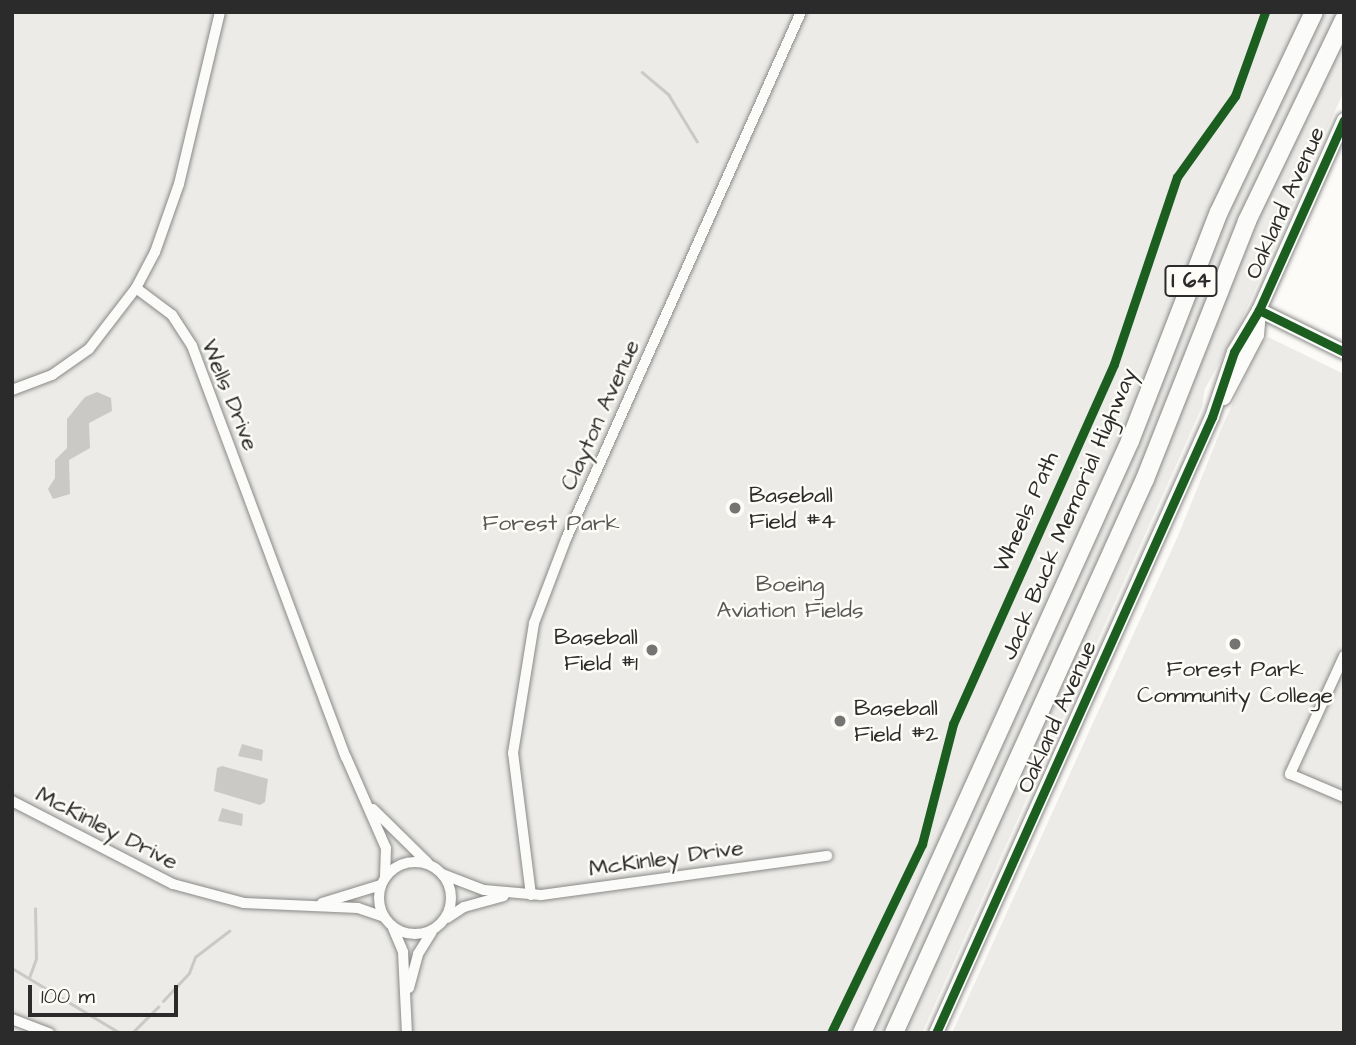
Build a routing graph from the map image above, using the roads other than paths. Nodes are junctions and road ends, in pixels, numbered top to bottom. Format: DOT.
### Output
graph roads {
  1 [pos="220,12"];
  2 [pos="801,12"];
  3 [pos="1314,12"];
  4 [pos="1344,19"];
  5 [pos="1344,120"];
  6 [pos="136,288"];
  7 [pos="1259,310"];
  8 [pos="1344,352"];
  9 [pos="12,390"];
  10 [pos="1344,656"];
  11 [pos="1344,797"];
  12 [pos="12,801"];
  13 [pos="368,803"];
  14 [pos="827,856"];
  15 [pos="438,870"];
  16 [pos="383,881"];
  17 [pos="510,895"];
  18 [pos="531,895"];
  19 [pos="308,906"];
  20 [pos="384,917"];
  21 [pos="444,921"];
  22 [pos="393,927"];
  23 [pos="433,930"];
  24 [pos="406,999"];
  25 [pos="12,1019"];
  26 [pos="49,1033"];
  27 [pos="407,1033"];
  28 [pos="862,1033"];
  29 [pos="894,1033"];
  30 [pos="936,1033"];
  1 -- 6 [label="street"];
  2 -- 18 [label="street, Clayton Avenue"];
  3 -- 28 [label="highway, Jack Buck Memorial Highway / I 64"];
  4 -- 29 [label="highway, I 64"];
  5 -- 7 [label="street, Oakland Avenue"];
  6 -- 9 [label="street"];
  6 -- 13 [label="street, Wells Drive"];
  7 -- 8 [label="street"];
  7 -- 30 [label="street, Oakland Avenue"];
  10 -- 11 [label="street"];
  12 -- 19 [label="street, McKinley Drive"];
  13 -- 15 [label="street, Wells Drive"];
  13 -- 16 [label="street, Wells Drive"];
  14 -- 18 [label="street, McKinley Drive"];
  15 -- 16 [label="street"];
  15 -- 17 [label="street, McKinley Drive"];
  15 -- 21 [label="street"];
  16 -- 19 [label="street, McKinley Drive"];
  16 -- 20 [label="street"];
  17 -- 18 [label="street, McKinley Drive"];
  17 -- 21 [label="street, McKinley Drive"];
  19 -- 20 [label="street, McKinley Drive"];
  20 -- 22 [label="street"];
  21 -- 23 [label="street"];
  22 -- 23 [label="street"];
  22 -- 24 [label="street"];
  23 -- 24 [label="street"];
  24 -- 27 [label="street"];
  25 -- 26 [label="street"];
}
